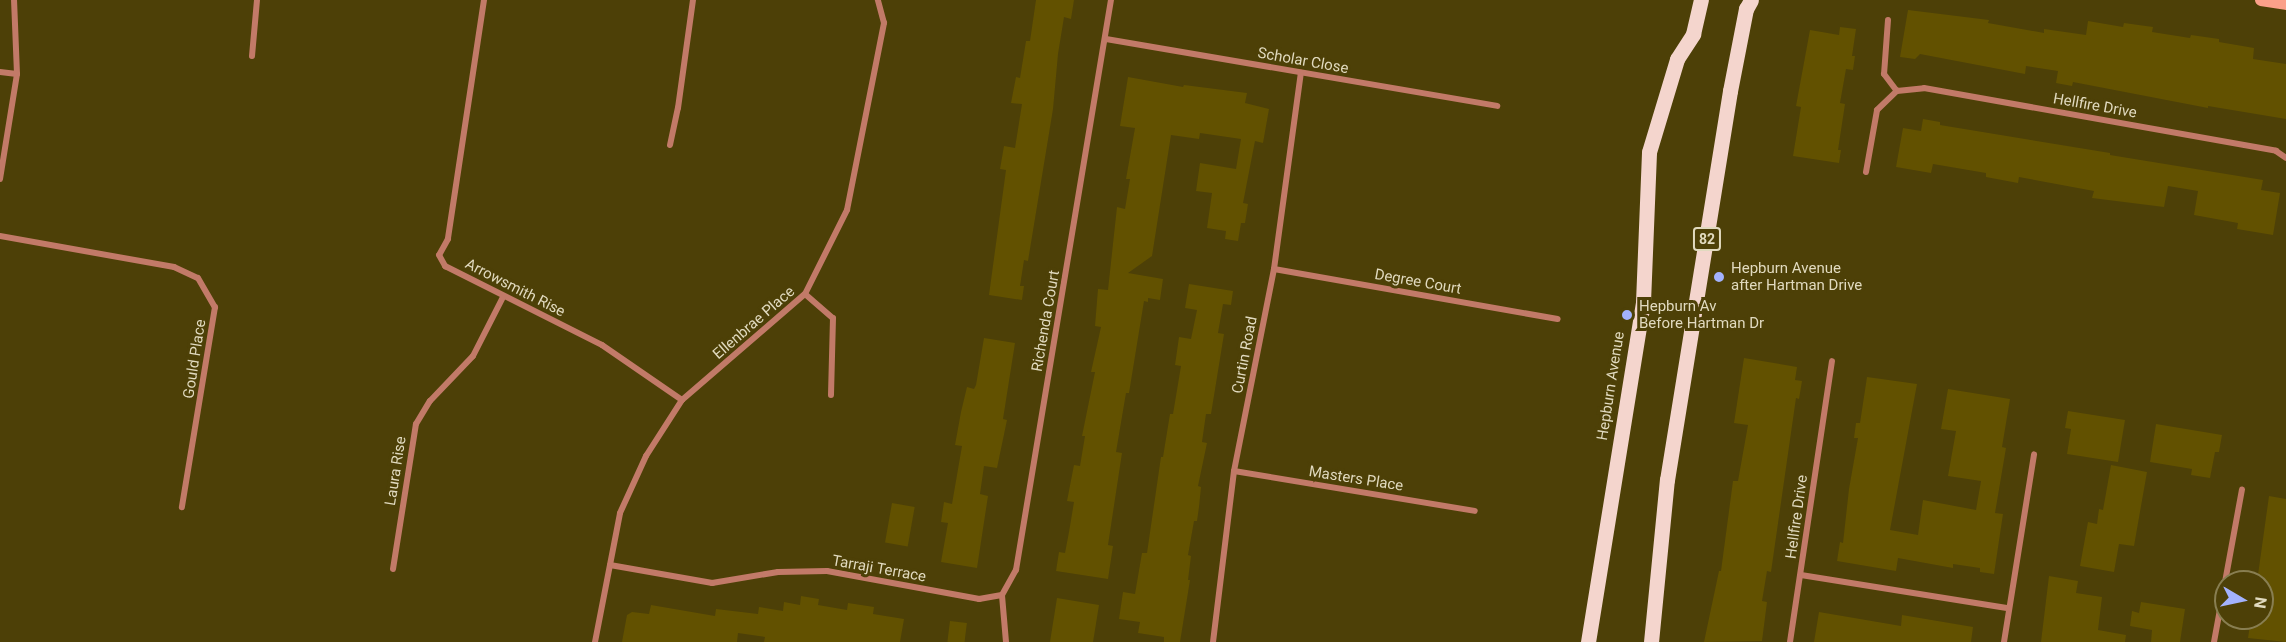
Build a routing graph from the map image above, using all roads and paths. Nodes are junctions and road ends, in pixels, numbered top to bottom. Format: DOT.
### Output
graph roads {
  1 [pos="14,0"];
  2 [pos="257,0"];
  3 [pos="484,0"];
  4 [pos="693,0"];
  5 [pos="878,0"];
  6 [pos="1111,0"];
  7 [pos="1701,0"];
  8 [pos="1751,0"];
  9 [pos="2261,0"];
  10 [pos="2286,4"];
  11 [pos="1887,20"];
  12 [pos="1106,39"];
  13 [pos="252,56"];
  14 [pos="0,72"];
  15 [pos="1300,73"];
  16 [pos="17,74"];
  17 [pos="1898,91"];
  18 [pos="1497,106"];
  19 [pos="670,145"];
  20 [pos="2286,158"];
  21 [pos="1866,172"];
  22 [pos="0,179"];
  23 [pos="0,236"];
  24 [pos="1274,269"];
  25 [pos="805,294"];
  26 [pos="503,297"];
  27 [pos="1558,319"];
  28 [pos="1832,361"];
  29 [pos="831,395"];
  30 [pos="682,400"];
  31 [pos="2034,454"];
  32 [pos="1234,471"];
  33 [pos="2242,490"];
  34 [pos="182,507"];
  35 [pos="1475,511"];
  36 [pos="610,565"];
  37 [pos="393,569"];
  38 [pos="1801,575"];
  39 [pos="1002,595"];
  40 [pos="2008,608"];
  41 [pos="595,642"];
  42 [pos="1006,642"];
  43 [pos="1213,642"];
  44 [pos="1588,642"];
  45 [pos="1651,642"];
  46 [pos="1790,642"];
  47 [pos="2004,642"];
  48 [pos="2214,642"];
  1 -- 16 [label="street"];
  2 -- 13 [label="street"];
  3 -- 26 [label="street, Arrowsmith Rise"];
  4 -- 19 [label="street"];
  5 -- 25 [label="street, Ellenbrae Place"];
  6 -- 12 [label="street, Richenda Court"];
  7 -- 44 [label="main road, Hepburn Avenue"];
  8 -- 45 [label="main road, 82"];
  9 -- 10 [label="main road"];
  11 -- 17 [label="street"];
  12 -- 15 [label="street, Scholar Close"];
  12 -- 39 [label="street, Richenda Court"];
  14 -- 16 [label="street"];
  15 -- 18 [label="street, Scholar Close"];
  15 -- 24 [label="street, Curtin Road"];
  16 -- 22 [label="street"];
  17 -- 20 [label="street, Hellfire Drive"];
  17 -- 21 [label="street"];
  23 -- 34 [label="street, Gould Place"];
  24 -- 27 [label="street, Degree Court"];
  24 -- 32 [label="street, Curtin Road"];
  25 -- 29 [label="street"];
  25 -- 30 [label="street, Ellenbrae Place"];
  26 -- 30 [label="street, Arrowsmith Rise"];
  26 -- 37 [label="street, Laura Rise"];
  28 -- 38 [label="street, Hellfire Drive"];
  30 -- 36 [label="street, Ellenbrae Place"];
  31 -- 40 [label="street"];
  32 -- 35 [label="street, Masters Place"];
  32 -- 43 [label="street, Curtin Road"];
  33 -- 48 [label="street"];
  36 -- 39 [label="street, Tarraji Terrace"];
  36 -- 41 [label="street, Ellenbrae Place"];
  38 -- 40 [label="street"];
  38 -- 46 [label="street, Hellfire Drive"];
  39 -- 42 [label="street"];
  40 -- 47 [label="street"];
}
